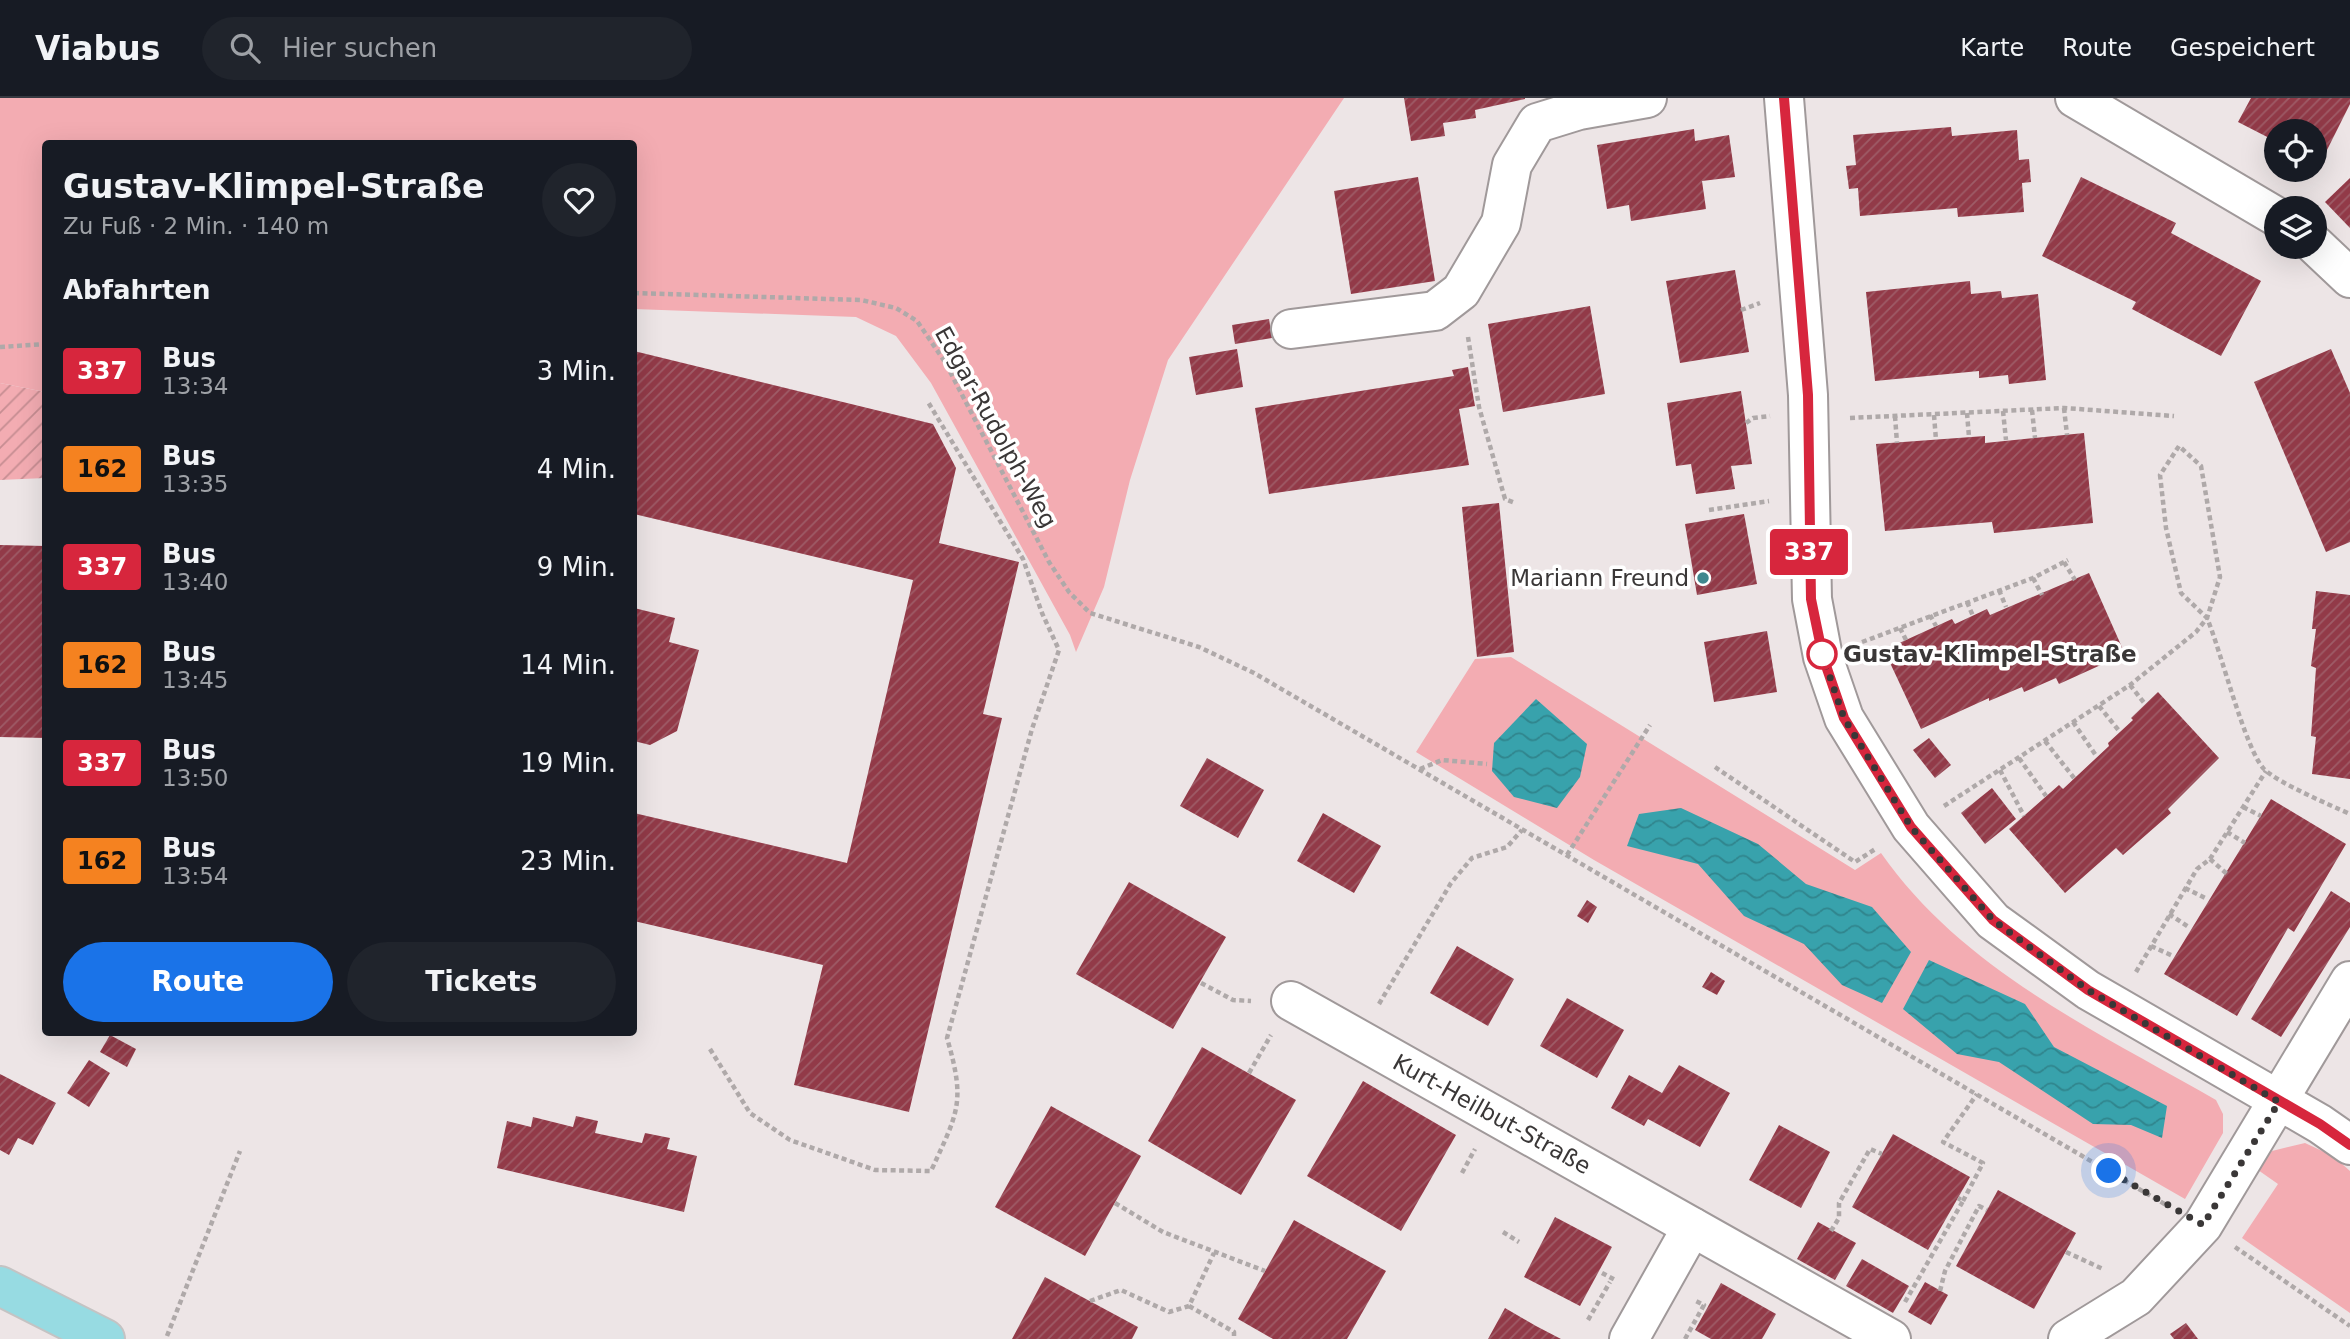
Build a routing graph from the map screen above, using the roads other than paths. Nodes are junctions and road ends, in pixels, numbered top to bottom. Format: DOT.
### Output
graph roads {
  1 [pos="1647,98"];
  2 [pos="1784,98"];
  3 [pos="2075,98"];
  4 [pos="1578,104"];
  5 [pos="2264,209"];
  6 [pos="2327,256"];
  7 [pos="2350,278"];
  8 [pos="1291,329"];
  9 [pos="2350,981"];
  10 [pos="1291,1001"];
  11 [pos="2279,1102"];
  12 [pos="2350,1145"];
  13 [pos="1692,1227"];
  14 [pos="0,1286"];
  15 [pos="1888,1337"];
  16 [pos="105,1339"];
  17 [pos="1629,1339"];
  18 [pos="2068,1339"];
  1 -- 4 [label="street"];
  2 -- 11 [label="street"];
  3 -- 5 [label="street"];
  4 -- 8 [label="street"];
  6 -- 7 [label="street"];
  9 -- 11 [label="street"];
  10 -- 13 [label="street, Kurt-Heilbut-Straße"];
  11 -- 12 [label="street"];
  11 -- 18 [label="street"];
  13 -- 15 [label="street, Kurt-Heilbut-Straße"];
  13 -- 17 [label="street"];
  14 -- 16 [label="main road"];
}
